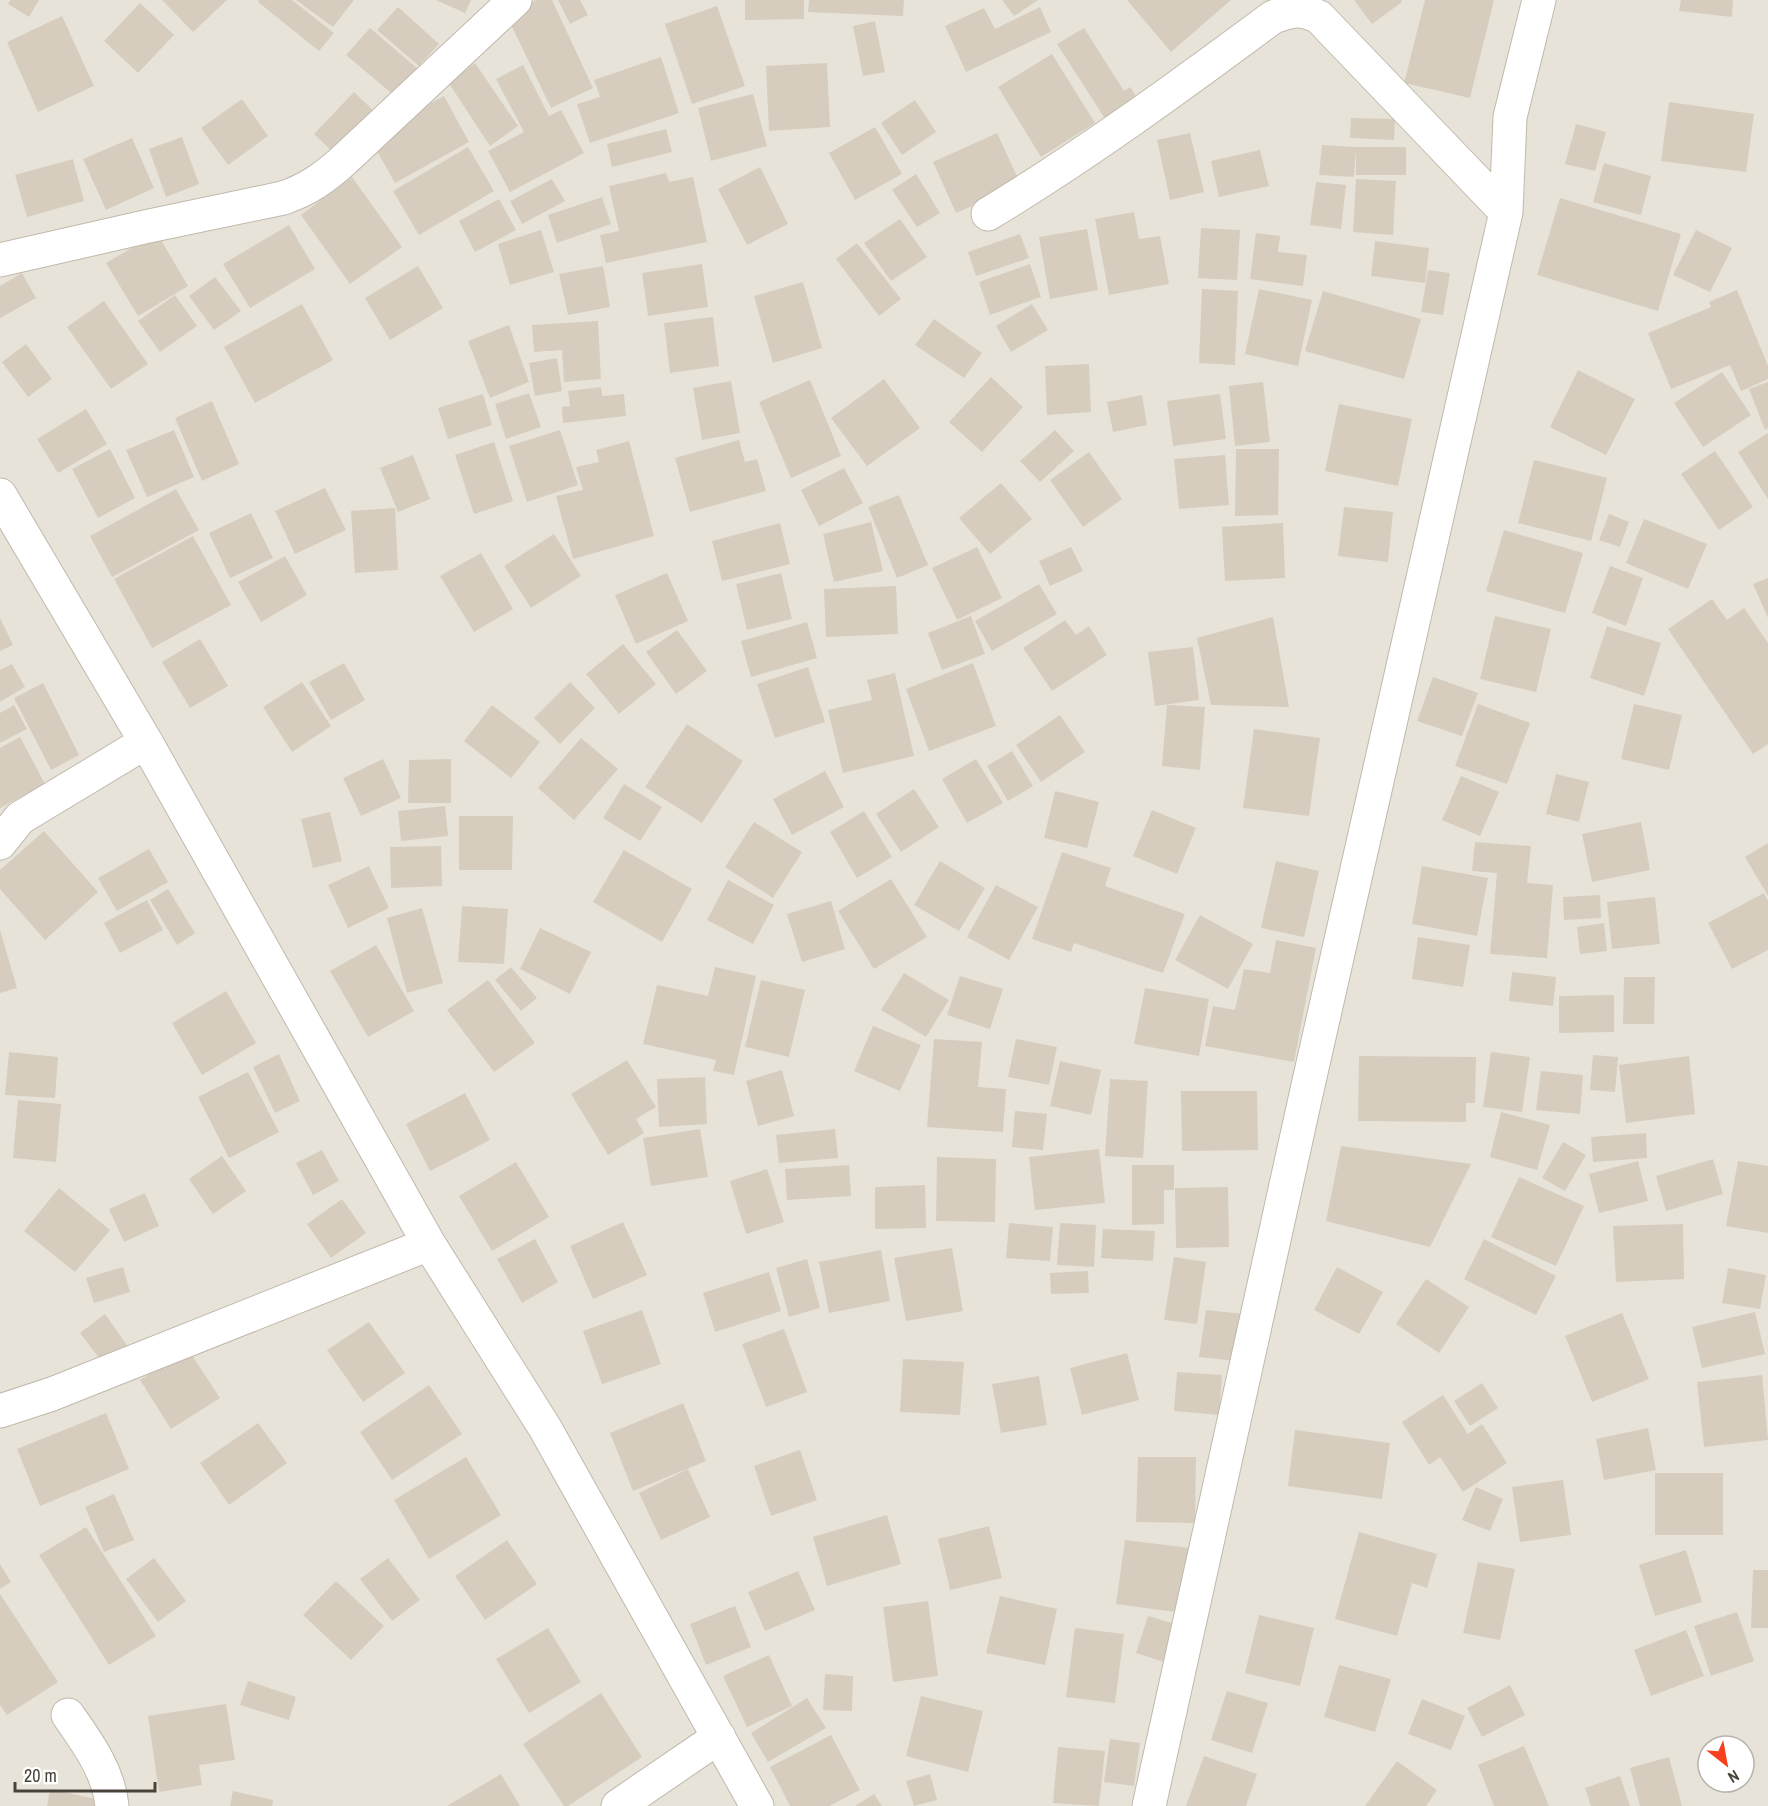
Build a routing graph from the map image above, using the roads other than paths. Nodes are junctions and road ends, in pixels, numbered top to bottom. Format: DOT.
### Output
graph roads {
  1 [pos="515,0"];
  2 [pos="1539,0"];
  3 [pos="1506,212"];
  4 [pos="988,214"];
  5 [pos="0,260"];
  6 [pos="0,495"];
  7 [pos="146,742"];
  8 [pos="0,843"];
  9 [pos="429,1244"];
  10 [pos="0,1412"];
  11 [pos="68,1715"];
  12 [pos="720,1737"];
  13 [pos="112,1806"];
  14 [pos="618,1806"];
  15 [pos="757,1806"];
  16 [pos="1149,1806"];
  1 -- 5 [label="street"];
  2 -- 3 [label="street"];
  3 -- 4 [label="street"];
  3 -- 16 [label="street"];
  6 -- 7 [label="street"];
  7 -- 8 [label="street"];
  7 -- 9 [label="street"];
  9 -- 10 [label="street"];
  9 -- 12 [label="street"];
  11 -- 13 [label="street"];
  12 -- 14 [label="street"];
  12 -- 15 [label="street"];
}
